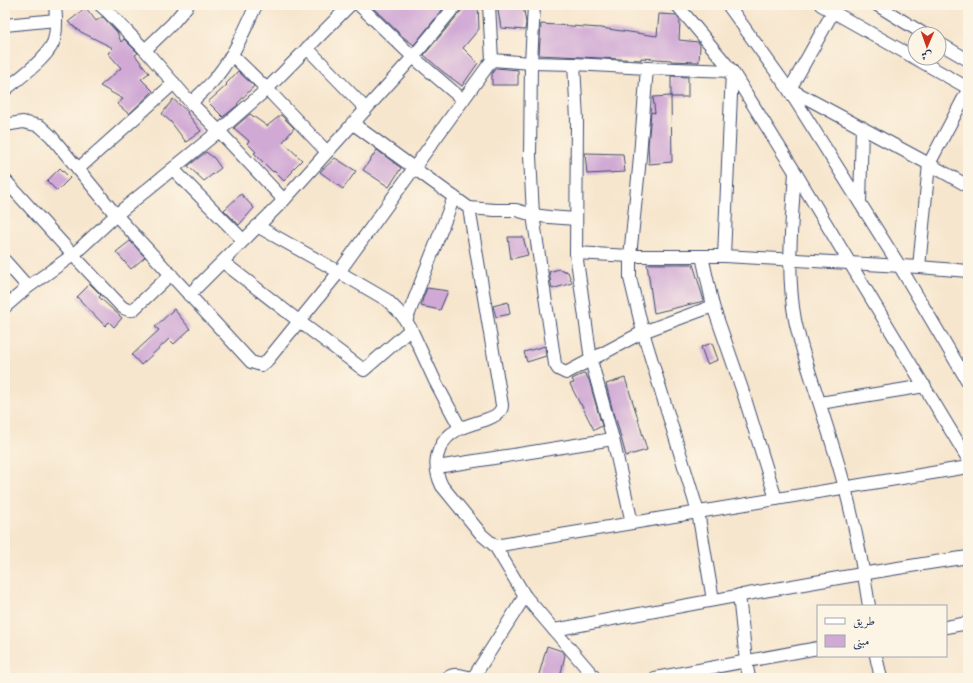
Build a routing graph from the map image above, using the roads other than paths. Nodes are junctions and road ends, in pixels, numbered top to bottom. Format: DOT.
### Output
graph roads {
  1 [pos="55,5"];
  2 [pos="100,5"];
  3 [pos="188,5"];
  4 [pos="256,5"];
  5 [pos="350,5"];
  6 [pos="360,5"];
  7 [pos="456,5"];
  8 [pos="489,5"];
  9 [pos="534,5"];
  10 [pos="677,5"];
  11 [pos="728,5"];
  12 [pos="821,5"];
  13 [pos="877,5"];
  14 [pos="833,12"];
  15 [pos="56,20"];
  16 [pos="5,25"];
  17 [pos="911,26"];
  18 [pos="307,48"];
  19 [pos="947,48"];
  20 [pos="146,50"];
  21 [pos="232,55"];
  22 [pos="413,57"];
  23 [pos="492,60"];
  24 [pos="968,60"];
  25 [pos="531,63"];
  26 [pos="574,64"];
  27 [pos="647,68"];
  28 [pos="732,71"];
  29 [pos="174,83"];
  30 [pos="789,88"];
  31 [pos="267,89"];
  32 [pos="968,89"];
  33 [pos="5,90"];
  34 [pos="463,100"];
  35 [pos="191,103"];
  36 [pos="366,108"];
  37 [pos="352,123"];
  38 [pos="5,125"];
  39 [pos="862,127"];
  40 [pos="219,131"];
  41 [pos="327,152"];
  42 [pos="929,164"];
  43 [pos="414,168"];
  44 [pos="78,169"];
  45 [pos="173,169"];
  46 [pos="795,172"];
  47 [pos="5,180"];
  48 [pos="968,186"];
  49 [pos="454,197"];
  50 [pos="284,200"];
  51 [pos="860,203"];
  52 [pos="469,208"];
  53 [pos="533,214"];
  54 [pos="116,215"];
  55 [pos="576,219"];
  56 [pos="257,226"];
  57 [pos="243,240"];
  58 [pos="576,253"];
  59 [pos="73,255"];
  60 [pos="630,256"];
  61 [pos="702,256"];
  62 [pos="724,256"];
  63 [pos="790,260"];
  64 [pos="5,261"];
  65 [pos="223,262"];
  66 [pos="850,263"];
  67 [pos="899,265"];
  68 [pos="919,267"];
  69 [pos="968,271"];
  70 [pos="339,272"];
  71 [pos="170,274"];
  72 [pos="28,287"];
  73 [pos="189,294"];
  74 [pos="713,306"];
  75 [pos="5,307"];
  76 [pos="300,322"];
  77 [pos="408,325"];
  78 [pos="643,332"];
  79 [pos="591,360"];
  80 [pos="967,380"];
  81 [pos="925,386"];
  82 [pos="820,403"];
  83 [pos="460,428"];
  84 [pos="613,438"];
  85 [pos="968,459"];
  86 [pos="436,467"];
  87 [pos="968,467"];
  88 [pos="845,488"];
  89 [pos="776,499"];
  90 [pos="698,512"];
  91 [pos="632,523"];
  92 [pos="496,546"];
  93 [pos="968,557"];
  94 [pos="864,573"];
  95 [pos="739,595"];
  96 [pos="525,596"];
  97 [pos="713,600"];
  98 [pos="868,605"];
  99 [pos="968,623"];
  100 [pos="947,627"];
  101 [pos="554,630"];
  102 [pos="817,648"];
  103 [pos="876,657"];
  104 [pos="746,661"];
  105 [pos="592,677"];
  106 [pos="447,678"];
  107 [pos="472,678"];
  108 [pos="655,678"];
  109 [pos="749,678"];
  110 [pos="881,678"];
  1 -- 15 [label="street"];
  2 -- 20 [label="street"];
  3 -- 20 [label="street"];
  4 -- 21 [label="street"];
  5 -- 18 [label="street"];
  6 -- 22 [label="street"];
  7 -- 22 [label="street"];
  8 -- 23 [label="street"];
  9 -- 25 [label="street"];
  10 -- 28 [label="street"];
  11 -- 30 [label="street"];
  12 -- 14 [label="street"];
  13 -- 17 [label="street"];
  14 -- 30 [label="street"];
  14 -- 32 [label="street"];
  15 -- 16 [label="street"];
  15 -- 33 [label="street"];
  18 -- 31 [label="street"];
  18 -- 36 [label="street"];
  19 -- 24 [label="street"];
  20 -- 29 [label="street"];
  21 -- 31 [label="street"];
  21 -- 35 [label="street"];
  22 -- 34 [label="street"];
  22 -- 36 [label="street"];
  23 -- 25 [label="street"];
  23 -- 34 [label="street"];
  25 -- 26 [label="street"];
  25 -- 53 [label="street"];
  26 -- 27 [label="street"];
  26 -- 55 [label="street"];
  27 -- 28 [label="street"];
  27 -- 60 [label="street"];
  28 -- 46 [label="street"];
  28 -- 62 [label="street"];
  29 -- 35 [label="street"];
  29 -- 44 [label="street"];
  30 -- 39 [label="street"];
  30 -- 51 [label="street"];
  31 -- 40 [label="street"];
  31 -- 41 [label="street"];
  32 -- 42 [label="street"];
  34 -- 43 [label="street"];
  35 -- 40 [label="street"];
  36 -- 37 [label="street"];
  37 -- 41 [label="street"];
  37 -- 43 [label="street"];
  38 -- 44 [label="street"];
  39 -- 42 [label="street"];
  39 -- 51 [label="street"];
  40 -- 45 [label="street"];
  40 -- 50 [label="street"];
  41 -- 50 [label="street"];
  42 -- 48 [label="street"];
  42 -- 68 [label="street"];
  43 -- 49 [label="street"];
  43 -- 70 [label="street"];
  44 -- 54 [label="street"];
  45 -- 54 [label="street"];
  45 -- 57 [label="street"];
  46 -- 63 [label="street"];
  46 -- 66 [label="street"];
  47 -- 59 [label="street"];
  49 -- 52 [label="street"];
  49 -- 77 [label="street"];
  50 -- 56 [label="street"];
  51 -- 67 [label="street"];
  52 -- 53 [label="street"];
  52 -- 83 [label="street"];
  53 -- 55 [label="street"];
  53 -- 79 [label="street"];
  54 -- 59 [label="street"];
  54 -- 71 [label="street"];
  55 -- 58 [label="street"];
  56 -- 57 [label="street"];
  56 -- 70 [label="street"];
  57 -- 65 [label="street"];
  58 -- 60 [label="street"];
  58 -- 79 [label="street"];
  59 -- 71 [label="street"];
  59 -- 72 [label="street"];
  60 -- 61 [label="street"];
  60 -- 78 [label="street"];
  61 -- 62 [label="street"];
  61 -- 74 [label="street"];
  62 -- 63 [label="street"];
  63 -- 66 [label="street"];
  63 -- 82 [label="street"];
  64 -- 72 [label="street"];
  65 -- 73 [label="street"];
  65 -- 76 [label="street"];
  66 -- 67 [label="street"];
  66 -- 81 [label="street"];
  67 -- 68 [label="street"];
  67 -- 80 [label="street"];
  68 -- 69 [label="street"];
  70 -- 76 [label="street"];
  70 -- 77 [label="street"];
  71 -- 73 [label="street"];
  72 -- 75 [label="street"];
  73 -- 76 [label="street"];
  74 -- 78 [label="street"];
  74 -- 89 [label="street"];
  76 -- 77 [label="street"];
  77 -- 83 [label="street"];
  78 -- 79 [label="street"];
  78 -- 90 [label="street"];
  79 -- 84 [label="street"];
  81 -- 82 [label="street"];
  81 -- 85 [label="street"];
  82 -- 88 [label="street"];
  83 -- 86 [label="street"];
  84 -- 86 [label="street"];
  84 -- 91 [label="street"];
  86 -- 92 [label="street"];
  87 -- 88 [label="street"];
  88 -- 89 [label="street"];
  88 -- 94 [label="street"];
  89 -- 90 [label="street"];
  90 -- 91 [label="street"];
  90 -- 97 [label="street"];
  91 -- 92 [label="street"];
  92 -- 96 [label="street"];
  93 -- 94 [label="street"];
  94 -- 95 [label="street"];
  94 -- 98 [label="street"];
  95 -- 97 [label="street"];
  95 -- 104 [label="street"];
  96 -- 101 [label="street"];
  96 -- 107 [label="street"];
  97 -- 101 [label="street"];
  99 -- 100 [label="street"];
  101 -- 105 [label="street"];
  102 -- 104 [label="street"];
  103 -- 110 [label="street"];
  104 -- 108 [label="street"];
  104 -- 109 [label="street"];
  106 -- 107 [label="street"];
}
